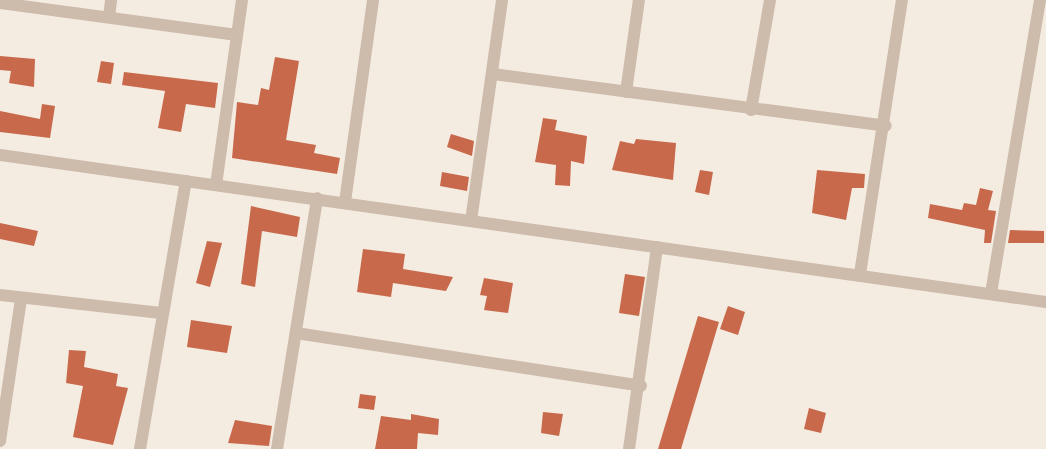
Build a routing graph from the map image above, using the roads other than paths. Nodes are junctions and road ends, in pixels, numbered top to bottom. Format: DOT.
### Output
graph roads {
  1 [pos="111,0"];
  2 [pos="242,0"];
  3 [pos="373,0"];
  4 [pos="502,0"];
  5 [pos="639,0"];
  6 [pos="770,0"];
  7 [pos="902,0"];
  8 [pos="1040,0"];
  9 [pos="0,3"];
  10 [pos="109,16"];
  11 [pos="237,34"];
  12 [pos="493,74"];
  13 [pos="626,92"];
  14 [pos="752,110"];
  15 [pos="886,126"];
  16 [pos="0,155"];
  17 [pos="186,181"];
  18 [pos="216,185"];
  19 [pos="317,198"];
  20 [pos="345,202"];
  21 [pos="471,221"];
  22 [pos="657,247"];
  23 [pos="860,274"];
  24 [pos="991,293"];
  25 [pos="0,295"];
  26 [pos="22,298"];
  27 [pos="1046,302"];
  28 [pos="161,313"];
  29 [pos="296,333"];
  30 [pos="641,386"];
  31 [pos="4,392"];
  32 [pos="0,441"];
  33 [pos="140,449"];
  34 [pos="277,449"];
  35 [pos="630,449"];
  1 -- 10 [label="street"];
  2 -- 11 [label="street"];
  3 -- 20 [label="street"];
  4 -- 12 [label="street"];
  5 -- 13 [label="street"];
  6 -- 14 [label="street"];
  7 -- 15 [label="street"];
  8 -- 24 [label="street"];
  9 -- 10 [label="street"];
  10 -- 11 [label="street"];
  11 -- 18 [label="street"];
  12 -- 13 [label="street"];
  12 -- 21 [label="street"];
  13 -- 14 [label="street"];
  14 -- 15 [label="street"];
  15 -- 23 [label="street"];
  16 -- 17 [label="street"];
  17 -- 18 [label="street"];
  17 -- 28 [label="street"];
  18 -- 19 [label="street"];
  19 -- 20 [label="street"];
  19 -- 29 [label="street"];
  20 -- 21 [label="street"];
  21 -- 22 [label="street"];
  22 -- 23 [label="street"];
  22 -- 30 [label="street"];
  23 -- 24 [label="street"];
  24 -- 27 [label="street"];
  25 -- 26 [label="street"];
  26 -- 28 [label="street"];
  26 -- 31 [label="street"];
  28 -- 33 [label="street"];
  29 -- 30 [label="street"];
  29 -- 34 [label="street"];
  30 -- 35 [label="street"];
  31 -- 32 [label="street"];
}
